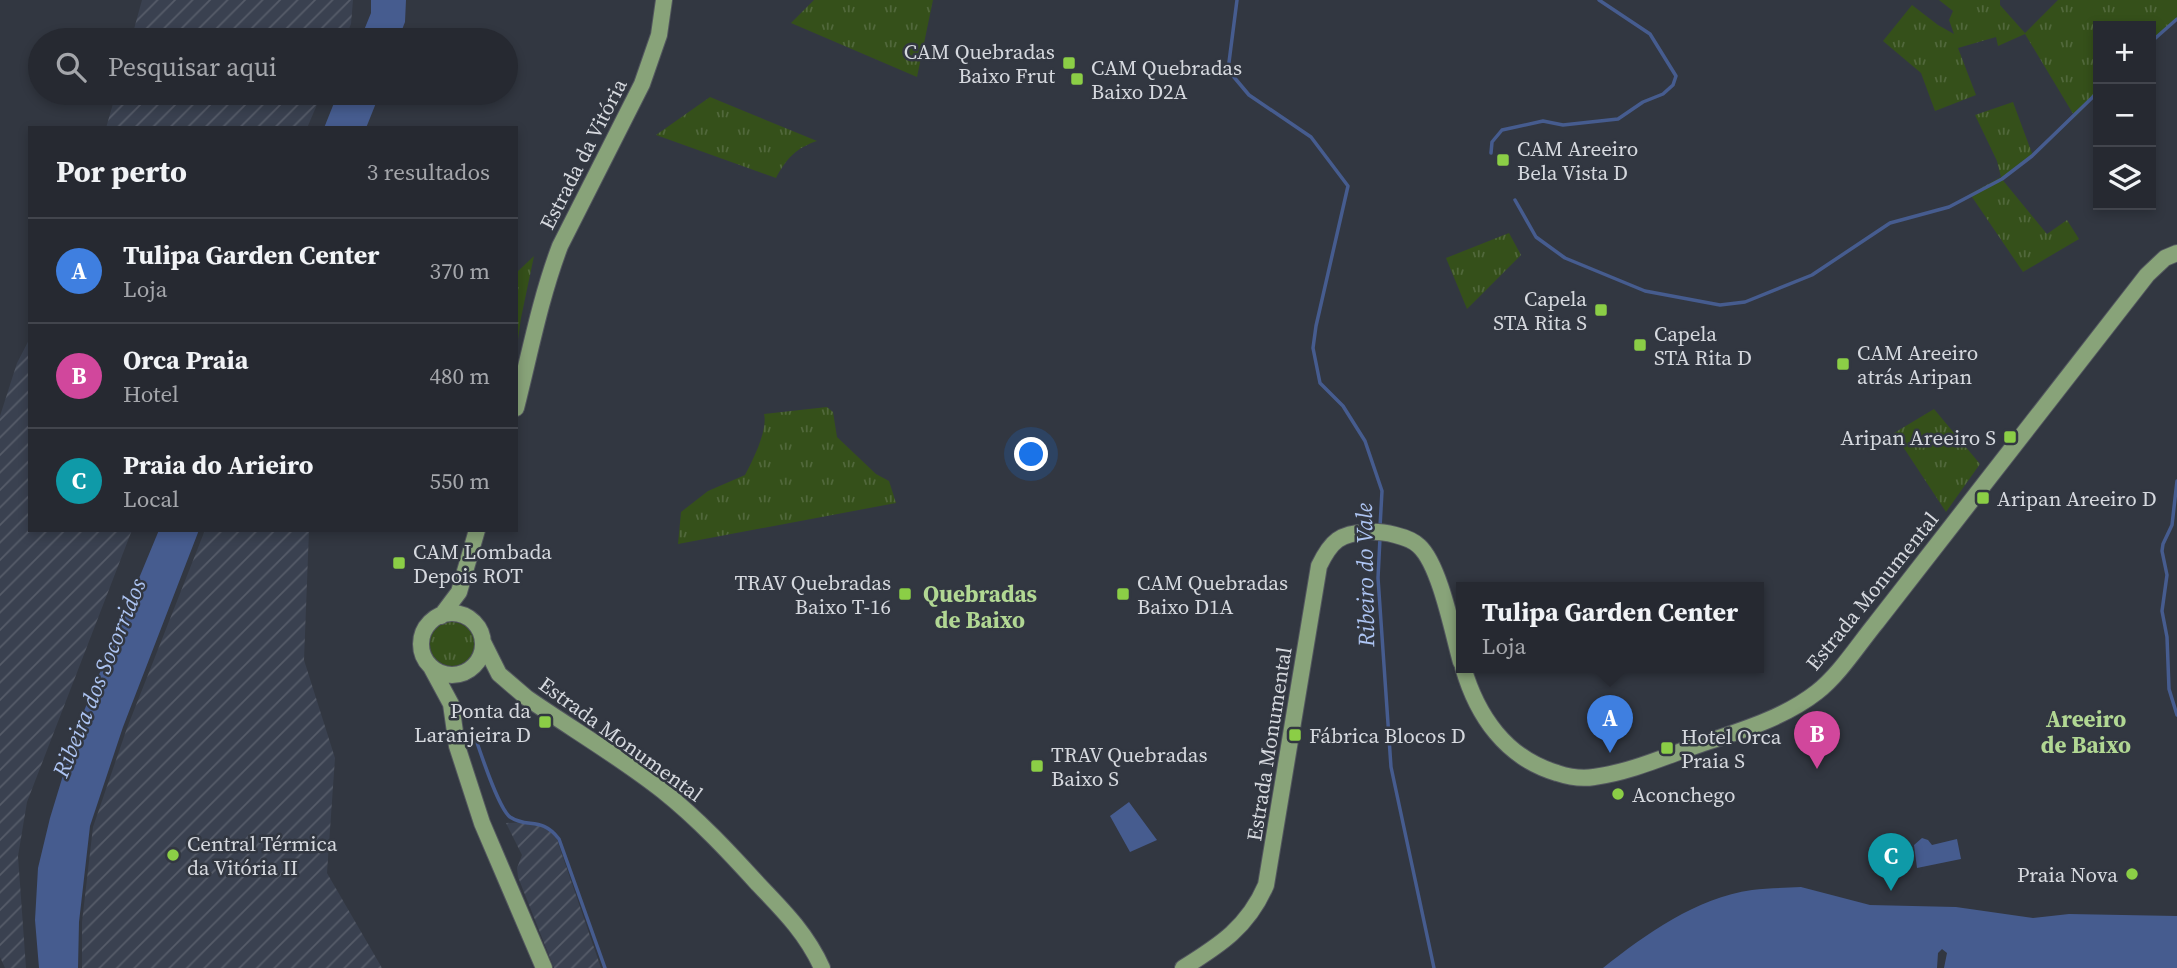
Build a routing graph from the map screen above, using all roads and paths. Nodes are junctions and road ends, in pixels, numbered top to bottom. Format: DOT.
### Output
graph roads {
  1 [pos="664,0"];
  2 [pos="2177,253"];
  3 [pos="518,399"];
  4 [pos="476,532"];
  5 [pos="459,592"];
  6 [pos="441,616"];
  7 [pos="470,620"];
  8 [pos="482,642"];
  9 [pos="1456,644"];
  10 [pos="431,667"];
  11 [pos="465,672"];
  12 [pos="1464,673"];
  13 [pos="499,674"];
  14 [pos="452,704"];
  15 [pos="544,968"];
  16 [pos="822,968"];
  17 [pos="1183,968"];
  1 -- 3 [label="main road, Estrada da Vitória"];
  2 -- 12 [label="main road, Estrada Monumental"];
  4 -- 5 [label="main road"];
  5 -- 6 [label="main road"];
  5 -- 7 [label="main road"];
  6 -- 7 [label="main road"];
  6 -- 10 [label="main road"];
  7 -- 8 [label="main road"];
  8 -- 11 [label="main road"];
  8 -- 13 [label="main road, Estrada Monumental"];
  9 -- 17 [label="main road, Estrada Monumental"];
  10 -- 11 [label="main road"];
  10 -- 14 [label="main road"];
  11 -- 13 [label="main road"];
  11 -- 14 [label="main road"];
  13 -- 16 [label="main road, Estrada Monumental"];
  14 -- 15 [label="main road"];
}
